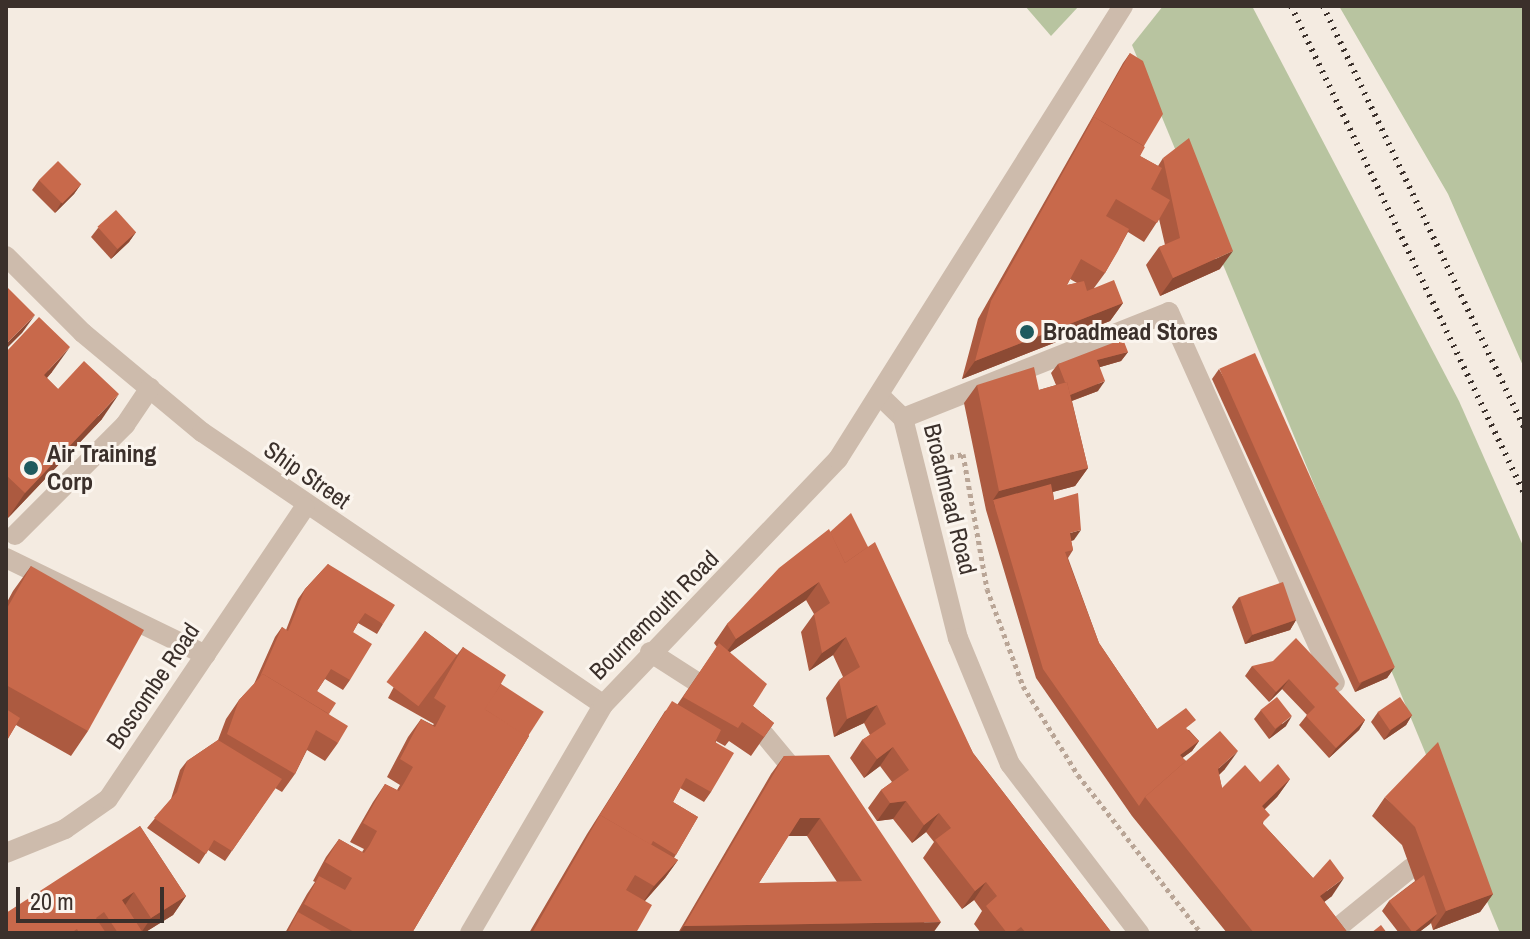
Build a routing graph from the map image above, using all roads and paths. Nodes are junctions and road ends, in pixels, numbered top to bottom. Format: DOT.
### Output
graph roads {
  1 [pos="1123,6"];
  2 [pos="6,256"];
  3 [pos="150,388"];
  4 [pos="880,396"];
  5 [pos="903,418"];
  6 [pos="946,474"];
  7 [pos="305,507"];
  8 [pos="15,535"];
  9 [pos="6,558"];
  10 [pos="650,652"];
  11 [pos="206,655"];
  12 [pos="1335,683"];
  13 [pos="603,705"];
  14 [pos="793,769"];
  15 [pos="6,853"];
  16 [pos="1411,868"];
  17 [pos="470,933"];
  18 [pos="1139,933"];
  19 [pos="1201,933"];
  20 [pos="1331,933"];
  1 -- 4 [label="street"];
  2 -- 3 [label="street, Ship Street"];
  3 -- 7 [label="street, Ship Street"];
  3 -- 8 [label="street"];
  4 -- 5 [label="street, Broadmead Road"];
  4 -- 10 [label="street, Bournemouth Road"];
  5 -- 12 [label="street"];
  5 -- 18 [label="street, Broadmead Road"];
  6 -- 19 [label="path"];
  7 -- 11 [label="street, Boscombe Road"];
  7 -- 13 [label="street, Ship Street"];
  9 -- 11 [label="street"];
  10 -- 13 [label="street, Bournemouth Road"];
  10 -- 14 [label="street"];
  11 -- 15 [label="street, Boscombe Road"];
  13 -- 17 [label="street, Bournemouth Road"];
  16 -- 20 [label="street"];
}
